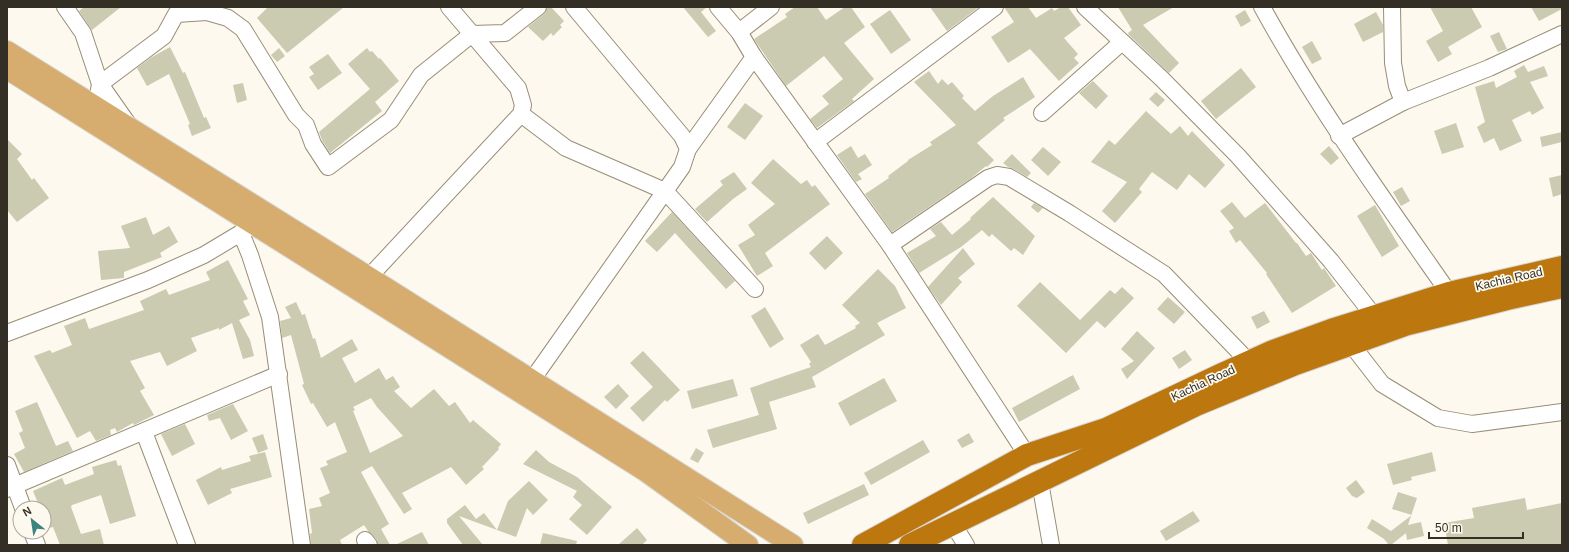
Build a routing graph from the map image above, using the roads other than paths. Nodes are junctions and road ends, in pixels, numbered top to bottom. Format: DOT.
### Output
graph roads {
  1 [pos="65,7"];
  2 [pos="449,7"];
  3 [pos="538,7"];
  4 [pos="574,7"];
  5 [pos="718,7"];
  6 [pos="771,7"];
  7 [pos="995,7"];
  8 [pos="1085,7"];
  9 [pos="1262,7"];
  10 [pos="1392,7"];
  11 [pos="206,9"];
  12 [pos="739,32"];
  13 [pos="472,34"];
  14 [pos="1562,34"];
  15 [pos="1122,42"];
  16 [pos="7,51"];
  17 [pos="754,57"];
  18 [pos="10,76"];
  19 [pos="100,84"];
  20 [pos="1402,102"];
  21 [pos="96,107"];
  22 [pos="1042,113"];
  23 [pos="521,114"];
  24 [pos="131,129"];
  25 [pos="1339,136"];
  26 [pos="815,142"];
  27 [pos="688,149"];
  28 [pos="665,191"];
  29 [pos="248,229"];
  30 [pos="890,245"];
  31 [pos="1562,267"];
  32 [pos="370,277"];
  33 [pos="1562,287"];
  34 [pos="754,289"];
  35 [pos="1449,293"];
  36 [pos="1374,316"];
  37 [pos="7,332"];
  38 [pos="1351,344"];
  39 [pos="1249,362"];
  40 [pos="279,374"];
  41 [pos="532,380"];
  42 [pos="1562,412"];
  43 [pos="144,432"];
  44 [pos="1027,455"];
  45 [pos="7,465"];
  46 [pos="1040,482"];
  47 [pos="11,488"];
  48 [pos="18,500"];
  49 [pos="953,524"];
  50 [pos="187,545"];
  51 [pos="302,545"];
  52 [pos="748,545"];
  53 [pos="793,545"];
  54 [pos="863,545"];
  55 [pos="910,545"];
  56 [pos="966,545"];
  57 [pos="1050,545"];
  1 -- 19 [label="street"];
  2 -- 13 [label="street"];
  3 -- 13 [label="street"];
  4 -- 27 [label="street"];
  5 -- 12 [label="street"];
  6 -- 12 [label="street"];
  7 -- 26 [label="street"];
  8 -- 15 [label="street"];
  9 -- 25 [label="street"];
  10 -- 20 [label="street"];
  11 -- 13 [label="street"];
  11 -- 19 [label="street"];
  12 -- 17 [label="street"];
  13 -- 23 [label="street"];
  14 -- 20 [label="street"];
  15 -- 22 [label="street"];
  15 -- 36 [label="street"];
  16 -- 21 [label="main road"];
  17 -- 26 [label="street"];
  17 -- 27 [label="street"];
  18 -- 29 [label="main road"];
  19 -- 21 [label="street"];
  19 -- 24 [label="street"];
  20 -- 25 [label="street"];
  21 -- 24 [label="main road"];
  23 -- 28 [label="street"];
  23 -- 32 [label="street"];
  24 -- 32 [label="main road"];
  25 -- 35 [label="street"];
  26 -- 30 [label="street"];
  27 -- 28 [label="street"];
  28 -- 34 [label="street"];
  28 -- 41 [label="street"];
  29 -- 37 [label="street"];
  29 -- 40 [label="street"];
  29 -- 52 [label="main road"];
  30 -- 39 [label="street"];
  30 -- 44 [label="street"];
  31 -- 35 [label="highway, Kachia Road"];
  32 -- 41 [label="main road"];
  33 -- 38 [label="highway, Kachia Road"];
  35 -- 36 [label="highway, Kachia Road"];
  36 -- 39 [label="highway, Kachia Road"];
  38 -- 42 [label="street"];
  38 -- 46 [label="highway, Kachia Road"];
  39 -- 44 [label="highway, Kachia Road"];
  40 -- 43 [label="street"];
  40 -- 51 [label="street"];
  41 -- 53 [label="main road"];
  43 -- 47 [label="street"];
  43 -- 50 [label="street"];
  44 -- 54 [label="highway, Kachia Road"];
  45 -- 47 [label="street"];
  46 -- 49 [label="highway, Kachia Road"];
  46 -- 57 [label="street"];
  47 -- 48 [label="street"];
  49 -- 55 [label="highway, Kachia Road"];
  49 -- 56 [label="street"];
}
